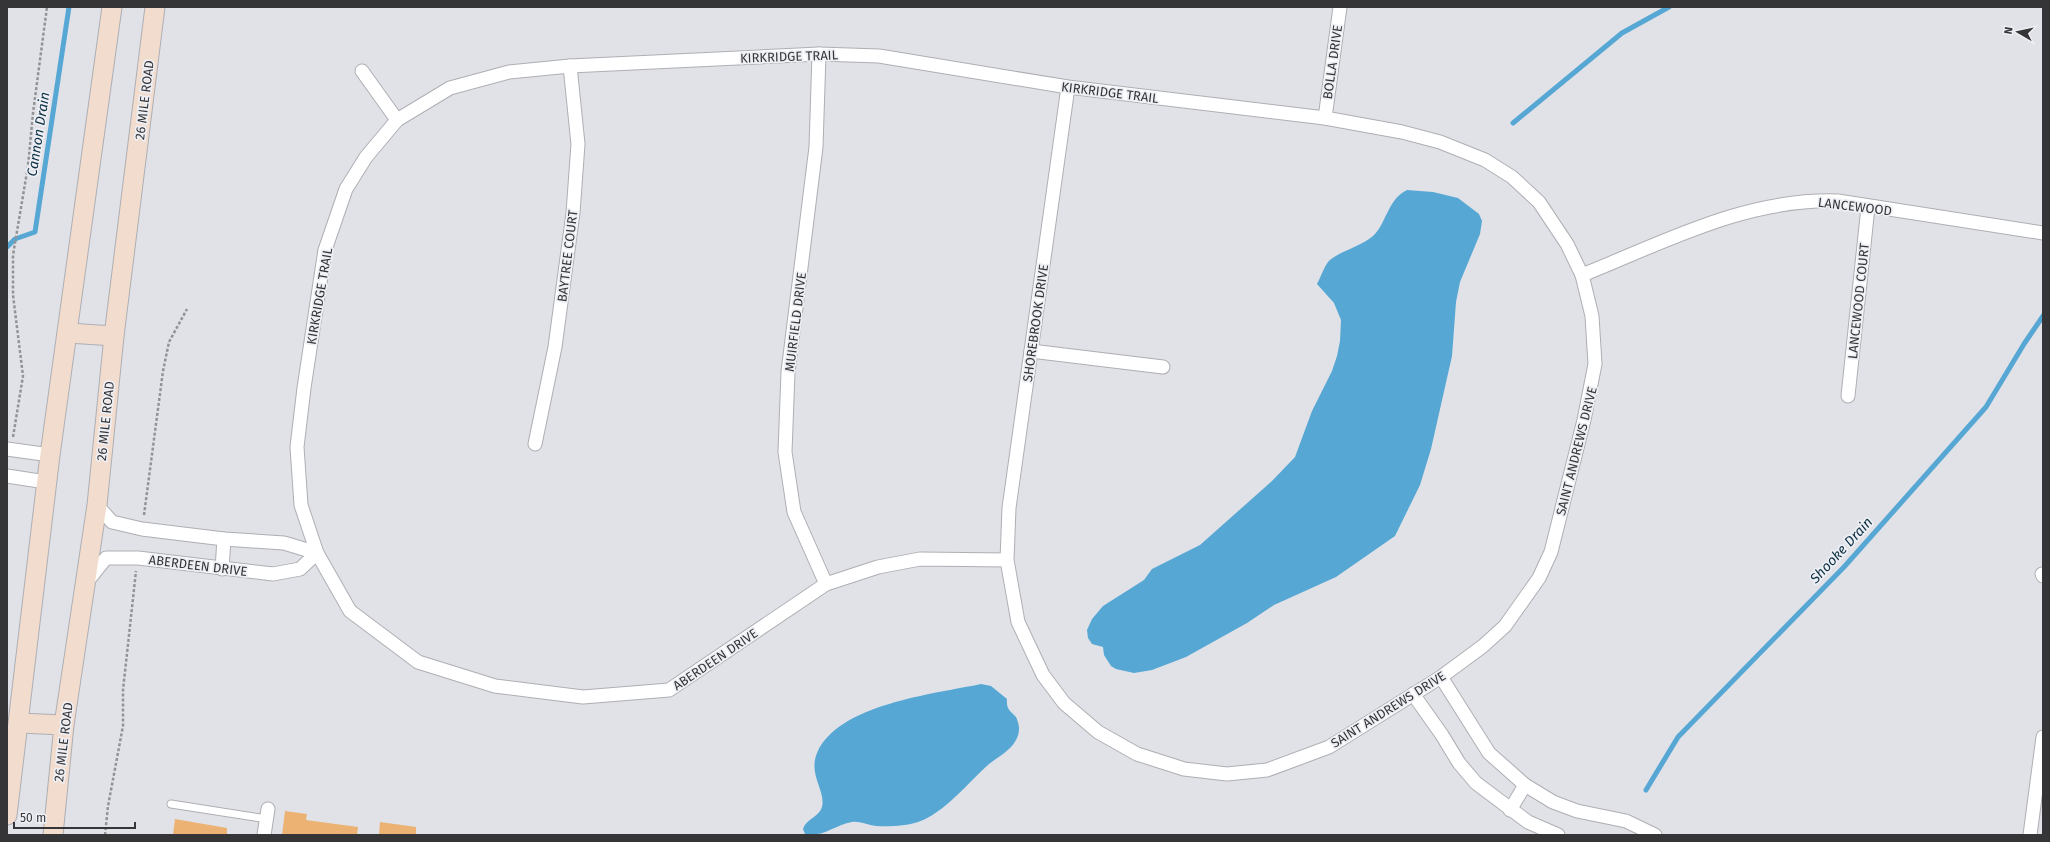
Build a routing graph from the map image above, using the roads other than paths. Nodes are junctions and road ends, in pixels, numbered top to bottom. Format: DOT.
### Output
graph roads {
  1 [pos="112,7"];
  2 [pos="155,7"];
  3 [pos="1340,7"];
  4 [pos="819,54"];
  5 [pos="570,66"];
  6 [pos="362,71"];
  7 [pos="1068,87"];
  8 [pos="1325,118"];
  9 [pos="396,120"];
  10 [pos="1868,207"];
  11 [pos="2043,233"];
  12 [pos="1582,275"];
  13 [pos="68,333"];
  14 [pos="114,336"];
  15 [pos="1031,351"];
  16 [pos="1163,367"];
  17 [pos="1848,396"];
  18 [pos="536,444"];
  19 [pos="9,446"];
  20 [pos="50,455"];
  21 [pos="7,476"];
  22 [pos="46,482"];
  23 [pos="96,505"];
  24 [pos="224,539"];
  25 [pos="317,553"];
  26 [pos="1007,560"];
  27 [pos="222,569"];
  28 [pos="85,584"];
  29 [pos="826,584"];
  30 [pos="1441,677"];
  31 [pos="1412,694"];
  32 [pos="19,722"];
  33 [pos="64,725"];
  34 [pos="2043,737"];
  35 [pos="1525,785"];
  36 [pos="171,804"];
  37 [pos="1510,810"];
  38 [pos="267,814"];
  39 [pos="7,815"];
  40 [pos="53,835"];
  41 [pos="264,835"];
  42 [pos="1558,835"];
  43 [pos="1655,835"];
  44 [pos="2030,835"];
  1 -- 13 [label="main road"];
  2 -- 14 [label="main road, 26 MILE ROAD"];
  3 -- 8 [label="street, BOLLA DRIVE"];
  4 -- 5 [label="street, KIRKRIDGE TRAIL"];
  4 -- 7 [label="street, KIRKRIDGE TRAIL"];
  4 -- 29 [label="street, MUIRFIELD DRIVE"];
  5 -- 9 [label="street, KIRKRIDGE TRAIL"];
  5 -- 18 [label="street, BAYTREE COURT"];
  6 -- 9 [label="street"];
  7 -- 8 [label="street, KIRKRIDGE TRAIL"];
  7 -- 15 [label="street, SHOREBROOK DRIVE"];
  8 -- 12 [label="street, KIRKRIDGE TRAIL"];
  9 -- 25 [label="street, KIRKRIDGE TRAIL"];
  10 -- 11 [label="street, LANCEWOOD"];
  10 -- 12 [label="street, LANCEWOOD"];
  10 -- 17 [label="street, LANCEWOOD COURT"];
  12 -- 30 [label="street, SAINT ANDREWS DRIVE"];
  13 -- 14 [label="main road"];
  13 -- 20 [label="main road"];
  14 -- 23 [label="main road, 26 MILE ROAD"];
  15 -- 16 [label="street"];
  15 -- 26 [label="street, SHOREBROOK DRIVE"];
  19 -- 20 [label="street"];
  20 -- 22 [label="main road"];
  21 -- 22 [label="street"];
  22 -- 32 [label="main road"];
  23 -- 24 [label="street"];
  23 -- 28 [label="main road, 26 MILE ROAD"];
  24 -- 25 [label="street"];
  24 -- 27 [label="street"];
  25 -- 27 [label="street, ABERDEEN DRIVE"];
  25 -- 29 [label="street, ABERDEEN DRIVE"];
  26 -- 29 [label="street, ABERDEEN DRIVE"];
  26 -- 31 [label="street, SAINT ANDREWS DRIVE"];
  27 -- 28 [label="street, ABERDEEN DRIVE"];
  28 -- 33 [label="main road, 26 MILE ROAD"];
  30 -- 31 [label="street, SAINT ANDREWS DRIVE"];
  30 -- 35 [label="street"];
  31 -- 37 [label="street"];
  32 -- 33 [label="main road"];
  32 -- 39 [label="main road"];
  33 -- 40 [label="main road, 26 MILE ROAD"];
  34 -- 44 [label="street"];
  35 -- 37 [label="street"];
  35 -- 43 [label="street"];
  36 -- 38 [label="lane"];
  37 -- 42 [label="street"];
  38 -- 41 [label="street"];
}
